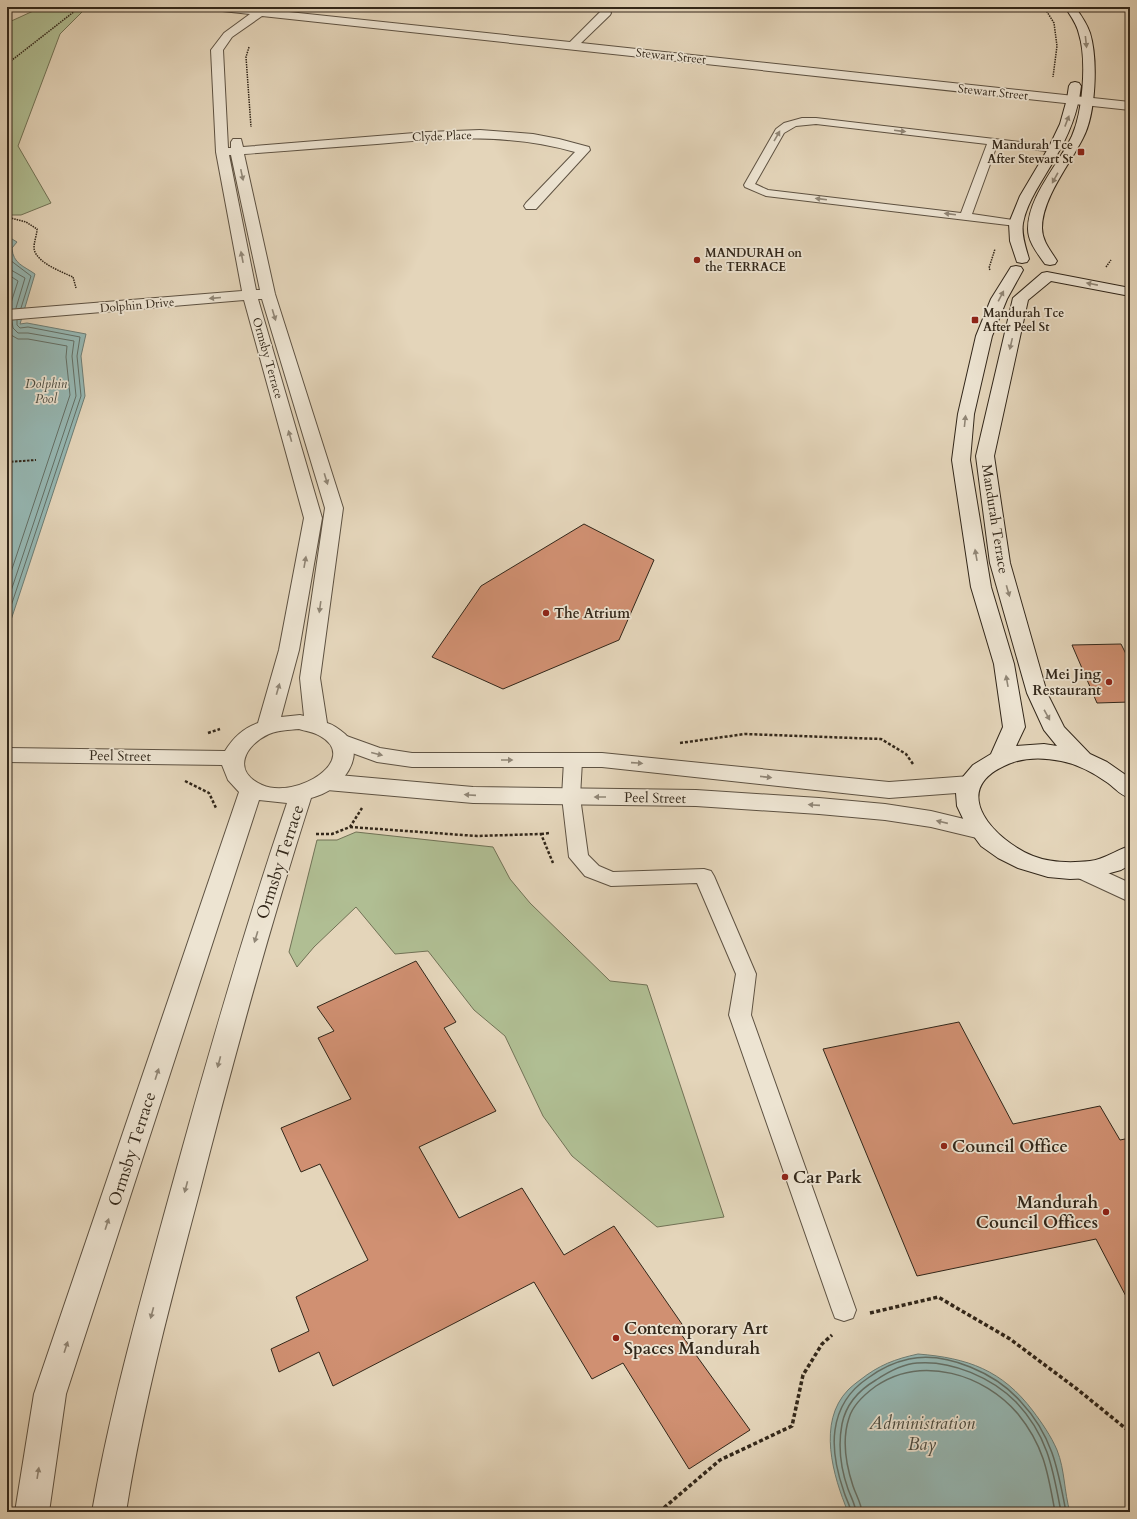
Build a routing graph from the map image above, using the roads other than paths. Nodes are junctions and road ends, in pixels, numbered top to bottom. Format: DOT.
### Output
graph roads {
  1 [pos="213,7"];
  2 [pos="603,7"];
  3 [pos="1065,9"];
  4 [pos="271,10"];
  5 [pos="1072,34"];
  6 [pos="573,46"];
  7 [pos="1076,70"];
  8 [pos="1080,101"];
  9 [pos="1130,106"];
  10 [pos="993,142"];
  11 [pos="1054,149"];
  12 [pos="230,152"];
  13 [pos="530,206"];
  14 [pos="966,216"];
  15 [pos="1016,223"];
  16 [pos="1019,264"];
  17 [pos="1050,269"];
  18 [pos="1130,278"];
  19 [pos="267,289"];
  20 [pos="249,290"];
  21 [pos="1130,292"];
  22 [pos="7,305"];
  23 [pos="7,315"];
  24 [pos="316,724"];
  25 [pos="267,727"];
  26 [pos="341,741"];
  27 [pos="7,755"];
  28 [pos="233,758"];
  29 [pos="1000,758"];
  30 [pos="1081,758"];
  31 [pos="573,760"];
  32 [pos="327,782"];
  33 [pos="1127,783"];
  34 [pos="970,784"];
  35 [pos="251,790"];
  36 [pos="302,793"];
  37 [pos="570,797"];
  38 [pos="980,831"];
  39 [pos="1130,854"];
  40 [pos="1084,871"];
  41 [pos="1130,893"];
  42 [pos="844,1310"];
  43 [pos="32,1512"];
  44 [pos="109,1512"];
  1 -- 4 [label="street, Stewart Street"];
  2 -- 6 [label="street"];
  3 -- 5 [label="street"];
  3 -- 8 [label="street, one-way"];
  4 -- 6 [label="street, Stewart Street"];
  4 -- 12 [label="street, Ormsby Terrace"];
  4 -- 12 [label="street, Ormsby Terrace"];
  6 -- 8 [label="street, Stewart Street"];
  7 -- 8 [label="street"];
  8 -- 9 [label="street, Stewart Street"];
  11 -- 8 [label="street, one-way"];
  8 -- 17 [label="street, one-way"];
  10 -- 11 [label="lane"];
  10 -- 14 [label="lane"];
  14 -- 10 [label="lane, one-way"];
  11 -- 15 [label="street"];
  12 -- 13 [label="street, Clyde Place"];
  12 -- 19 [label="street, Ormsby Terrace, one-way"];
  20 -- 12 [label="street, Ormsby Terrace, one-way"];
  14 -- 15 [label="lane"];
  15 -- 16 [label="street"];
  16 -- 17 [label="street"];
  29 -- 16 [label="street, Mandurah Terrace, one-way"];
  17 -- 18 [label="street"];
  21 -- 17 [label="street, one-way"];
  17 -- 30 [label="street, Mandurah Terrace, one-way"];
  19 -- 20 [label="street, Dolphin Drive"];
  19 -- 24 [label="street, Ormsby Terrace, one-way"];
  20 -- 22 [label="street, Dolphin Drive"];
  20 -- 23 [label="street, Dolphin Drive, one-way"];
  25 -- 20 [label="street, Ormsby Terrace, one-way"];
  24 -- 25 [label="street"];
  24 -- 26 [label="street"];
  25 -- 28 [label="street"];
  26 -- 31 [label="street, one-way"];
  26 -- 32 [label="street"];
  27 -- 28 [label="street, Peel Street"];
  28 -- 35 [label="street"];
  29 -- 30 [label="street"];
  29 -- 34 [label="street"];
  30 -- 33 [label="street"];
  31 -- 34 [label="street, one-way"];
  31 -- 37 [label="lane"];
  32 -- 36 [label="street"];
  37 -- 32 [label="street, Peel Street, one-way"];
  34 -- 38 [label="street"];
  35 -- 36 [label="street"];
  43 -- 35 [label="street, Ormsby Terrace, one-way"];
  36 -- 44 [label="street, Ormsby Terrace, one-way"];
  38 -- 37 [label="street, Peel Street, one-way"];
  37 -- 42 [label="lane"];
  38 -- 40 [label="street"];
  39 -- 40 [label="street"];
  40 -- 41 [label="street"];
}
